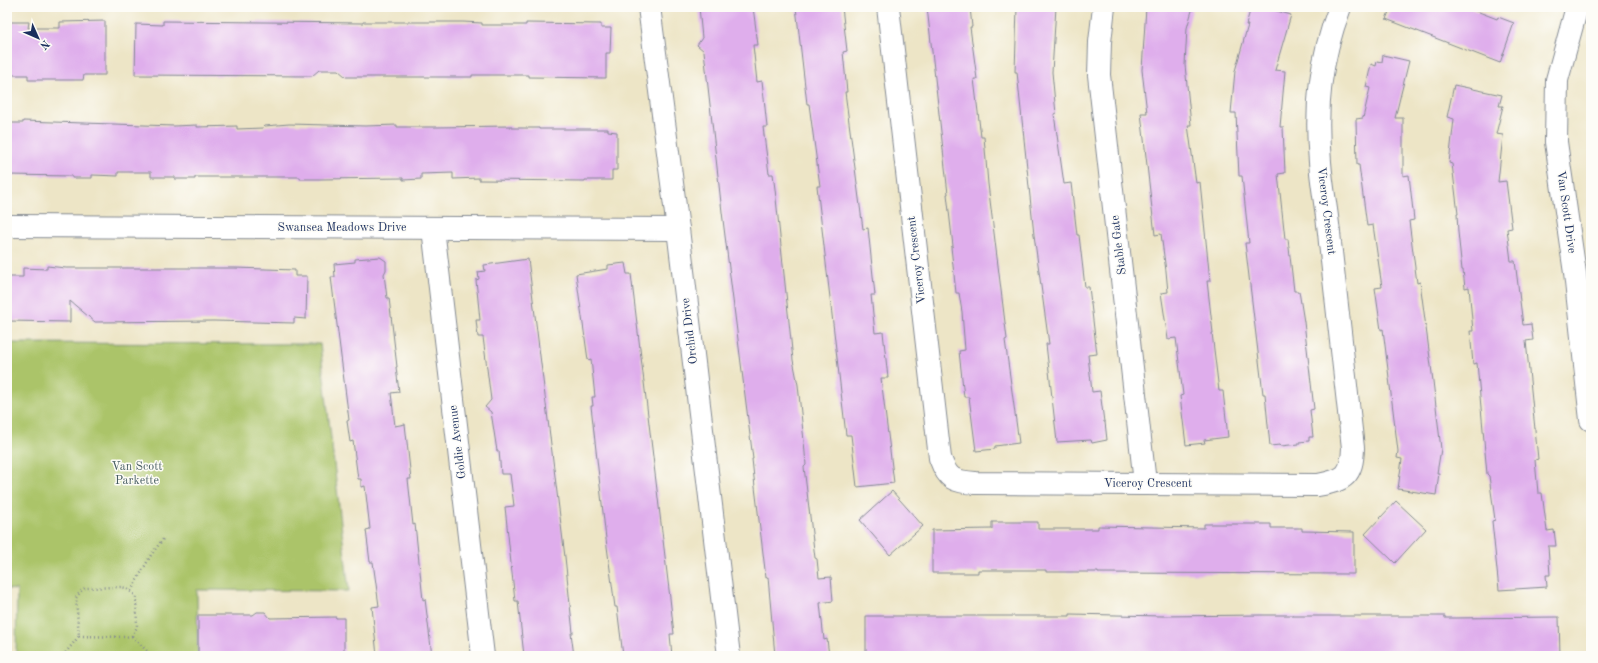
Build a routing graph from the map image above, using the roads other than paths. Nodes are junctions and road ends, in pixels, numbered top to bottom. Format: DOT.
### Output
graph roads {
  1 [pos="649,7"];
  2 [pos="888,7"];
  3 [pos="1104,7"];
  4 [pos="1340,7"];
  5 [pos="1577,7"];
  6 [pos="7,226"];
  7 [pos="433,228"];
  8 [pos="678,229"];
  9 [pos="1583,272"];
  10 [pos="1591,420"];
  11 [pos="1145,483"];
  12 [pos="483,656"];
  13 [pos="729,656"];
  1 -- 8 [label="street, Orchid Drive"];
  2 -- 11 [label="street, Viceroy Crescent"];
  3 -- 11 [label="street, Stable Gate"];
  4 -- 11 [label="street, Viceroy Crescent"];
  5 -- 9 [label="street, Van Scott Drive"];
  6 -- 7 [label="street, Swansea Meadows Drive"];
  7 -- 8 [label="street, Swansea Meadows Drive"];
  7 -- 12 [label="street, Goldie Avenue"];
  8 -- 13 [label="street, Orchid Drive"];
  9 -- 10 [label="street, Van Scott Drive"];
}
